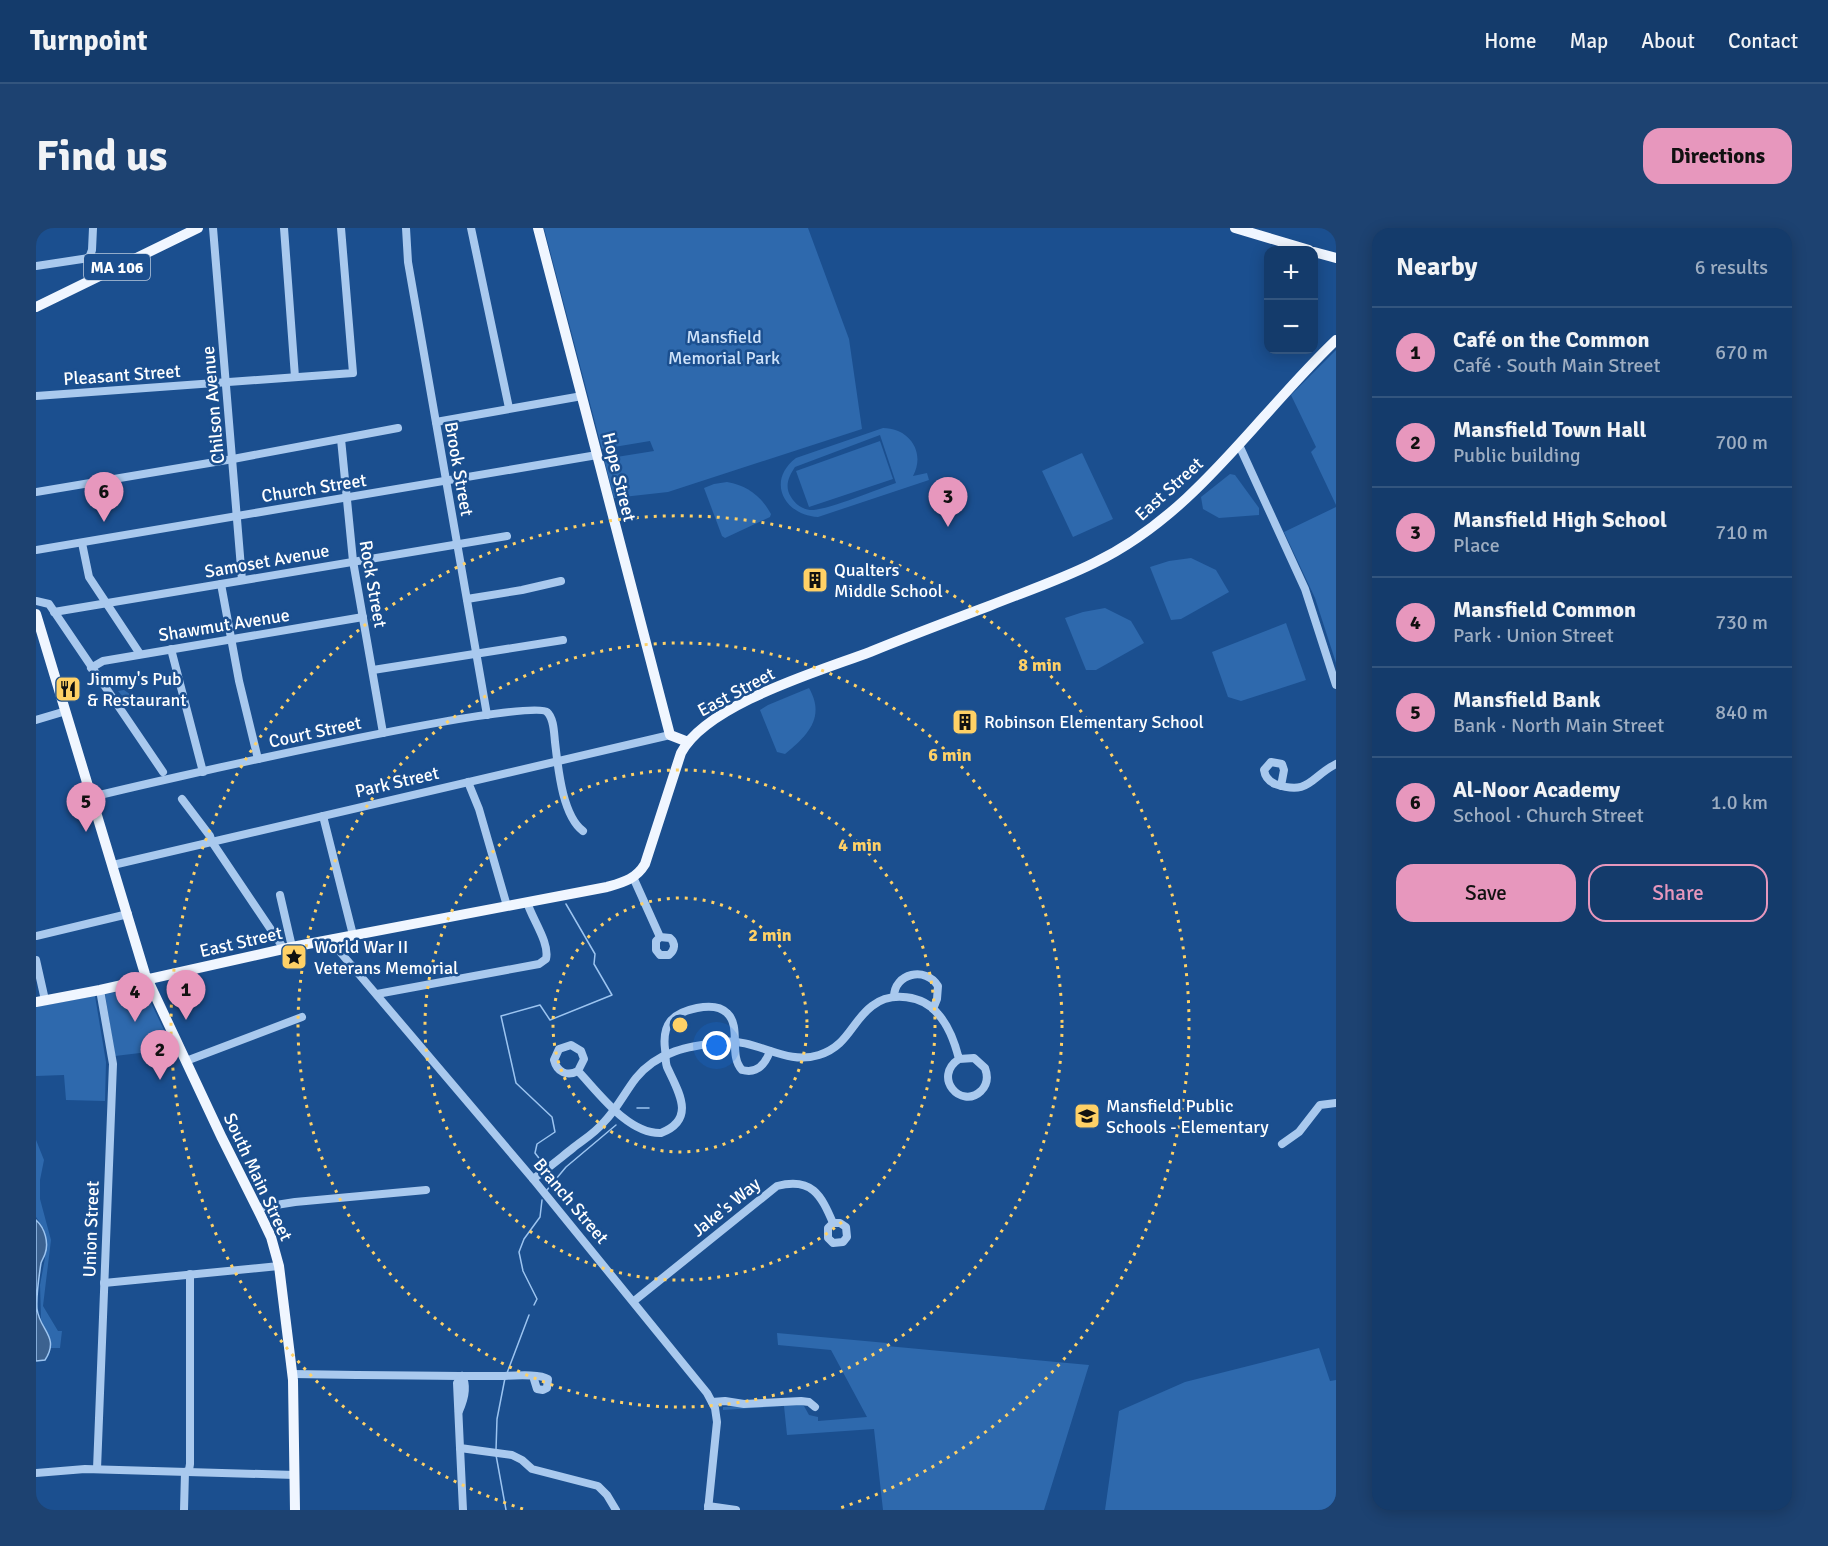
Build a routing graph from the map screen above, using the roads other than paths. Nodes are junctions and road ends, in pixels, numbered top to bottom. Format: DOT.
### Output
graph roads {
  1 [pos="93,228"];
  2 [pos="198,228"];
  3 [pos="213,228"];
  4 [pos="284,228"];
  5 [pos="341,228"];
  6 [pos="406,228"];
  7 [pos="471,228"];
  8 [pos="538,228"];
  9 [pos="1235,228"];
  10 [pos="1295,246"];
  11 [pos="1318,253"];
  12 [pos="1336,258"];
  13 [pos="36,266"];
  14 [pos="36,307"];
  15 [pos="1336,340"];
  16 [pos="296,377"];
  17 [pos="226,382"];
  18 [pos="36,396"];
  19 [pos="582,396"];
  20 [pos="509,408"];
  21 [pos="436,422"];
  22 [pos="398,428"];
  23 [pos="341,439"];
  24 [pos="1239,445"];
  25 [pos="597,455"];
  26 [pos="233,459"];
  27 [pos="446,482"];
  28 [pos="36,492"];
  29 [pos="346,498"];
  30 [pos="237,516"];
  31 [pos="507,536"];
  32 [pos="82,543"];
  33 [pos="457,543"];
  34 [pos="36,550"];
  35 [pos="353,561"];
  36 [pos="242,580"];
  37 [pos="561,581"];
  38 [pos="221,584"];
  39 [pos="466,599"];
  40 [pos="36,601"];
  41 [pos="105,604"];
  42 [pos="54,612"];
  43 [pos="36,614"];
  44 [pos="363,617"];
  45 [pos="232,639"];
  46 [pos="563,640"];
  47 [pos="171,649"];
  48 [pos="140,654"];
  49 [pos="476,654"];
  50 [pos="91,668"];
  51 [pos="373,670"];
  52 [pos="1336,685"];
  53 [pos="66,711"];
  54 [pos="487,715"];
  55 [pos="36,720"];
  56 [pos="384,733"];
  57 [pos="670,735"];
  58 [pos="688,742"];
  59 [pos="258,759"];
  60 [pos="558,761"];
  61 [pos="1336,764"];
  62 [pos="163,772"];
  63 [pos="203,772"];
  64 [pos="468,782"];
  65 [pos="1281,786"];
  66 [pos="92,797"];
  67 [pos="182,800"];
  68 [pos="323,816"];
  69 [pos="583,831"];
  70 [pos="212,842"];
  71 [pos="113,865"];
  72 [pos="633,877"];
  73 [pos="280,895"];
  74 [pos="528,902"];
  75 [pos="507,906"];
  76 [pos="128,914"];
  77 [pos="353,935"];
  78 [pos="36,936"];
  79 [pos="660,937"];
  80 [pos="332,939"];
  81 [pos="288,948"];
  82 [pos="36,960"];
  83 [pos="148,979"];
  84 [pos="100,990"];
  85 [pos="377,994"];
  86 [pos="894,997"];
  87 [pos="41,1001"];
  88 [pos="933,1009"];
  89 [pos="302,1017"];
  90 [pos="734,1041"];
  91 [pos="770,1051"];
  92 [pos="666,1054"];
  93 [pos="959,1059"];
  94 [pos="186,1060"];
  95 [pos="578,1071"];
  96 [pos="1336,1102"];
  97 [pos="614,1110"];
  98 [pos="1282,1144"];
  99 [pos="533,1179"];
  100 [pos="426,1190"];
  101 [pos="257,1208"];
  102 [pos="833,1223"];
  103 [pos="279,1266"];
  104 [pos="190,1274"];
  105 [pos="105,1283"];
  106 [pos="634,1301"];
  107 [pos="292,1374"];
  108 [pos="462,1376"];
  109 [pos="533,1376"];
  110 [pos="712,1402"];
  111 [pos="815,1407"];
  112 [pos="460,1448"];
  113 [pos="97,1469"];
  114 [pos="185,1472"];
  115 [pos="36,1473"];
  116 [pos="295,1475"];
  117 [pos="708,1508"];
  118 [pos="184,1510"];
  119 [pos="295,1510"];
  120 [pos="463,1510"];
  121 [pos="616,1510"];
  122 [pos="736,1510"];
  1 -- 13 [label="street"];
  2 -- 14 [label="main road, MA 106"];
  3 -- 17 [label="street, Chilson Avenue"];
  4 -- 16 [label="street"];
  5 -- 16 [label="street, Pleasant Street"];
  6 -- 21 [label="street, Brook Street"];
  7 -- 20 [label="street"];
  8 -- 19 [label="main road, Hope Street"];
  9 -- 10 [label="main road"];
  11 -- 12 [label="main road"];
  15 -- 24 [label="main road, East Street"];
  16 -- 17 [label="street, Pleasant Street"];
  17 -- 18 [label="street, Pleasant Street"];
  17 -- 26 [label="street, Chilson Avenue"];
  19 -- 20 [label="street"];
  19 -- 25 [label="main road, Hope Street"];
  20 -- 21 [label="street"];
  21 -- 27 [label="street, Brook Street"];
  22 -- 23 [label="street"];
  23 -- 26 [label="street"];
  23 -- 29 [label="street, Rock Street"];
  24 -- 52 [label="street"];
  24 -- 58 [label="main road, East Street"];
  25 -- 27 [label="street, Church Street"];
  25 -- 57 [label="main road, Hope Street"];
  26 -- 28 [label="street"];
  26 -- 30 [label="street, Chilson Avenue"];
  27 -- 29 [label="street, Church Street"];
  27 -- 33 [label="street, Brook Street"];
  29 -- 30 [label="street, Church Street"];
  29 -- 35 [label="street, Rock Street"];
  30 -- 32 [label="street, Church Street"];
  30 -- 36 [label="street, Chilson Avenue"];
  31 -- 33 [label="street, Samoset Avenue"];
  32 -- 34 [label="street, Church Street"];
  32 -- 41 [label="street"];
  33 -- 35 [label="street, Samoset Avenue"];
  33 -- 39 [label="street, Brook Street"];
  35 -- 36 [label="street, Samoset Avenue"];
  35 -- 44 [label="street, Rock Street"];
  36 -- 38 [label="street, Samoset Avenue"];
  37 -- 39 [label="street"];
  38 -- 41 [label="street, Samoset Avenue"];
  38 -- 45 [label="street"];
  39 -- 49 [label="street, Brook Street"];
  40 -- 42 [label="street"];
  41 -- 42 [label="street, Samoset Avenue"];
  41 -- 48 [label="street"];
  42 -- 50 [label="street"];
  43 -- 53 [label="main road, South Main Street"];
  44 -- 45 [label="street, Shawmut Avenue"];
  44 -- 51 [label="street, Rock Street"];
  45 -- 47 [label="street, Shawmut Avenue"];
  45 -- 59 [label="street"];
  46 -- 49 [label="street"];
  47 -- 48 [label="street, Shawmut Avenue"];
  47 -- 63 [label="street"];
  48 -- 50 [label="street, Shawmut Avenue"];
  49 -- 51 [label="street"];
  49 -- 54 [label="street, Brook Street"];
  50 -- 62 [label="street"];
  51 -- 56 [label="street, Rock Street"];
  53 -- 55 [label="street"];
  53 -- 66 [label="main road, South Main Street"];
  54 -- 56 [label="street, Court Street"];
  54 -- 60 [label="street, Court Street"];
  56 -- 59 [label="street, Court Street"];
  57 -- 58 [label="main road"];
  57 -- 60 [label="street, Park Street"];
  58 -- 72 [label="main road, East Street"];
  59 -- 63 [label="street, Court Street"];
  60 -- 64 [label="street, Park Street"];
  60 -- 69 [label="street"];
  61 -- 65 [label="street"];
  63 -- 66 [label="street, Court Street"];
  64 -- 68 [label="street, Park Street"];
  64 -- 75 [label="street"];
  66 -- 71 [label="main road, South Main Street"];
  67 -- 70 [label="street"];
  68 -- 70 [label="street, Park Street"];
  68 -- 77 [label="street"];
  70 -- 71 [label="street, Park Street"];
  70 -- 81 [label="street"];
  71 -- 76 [label="main road, South Main Street"];
  72 -- 74 [label="main road, East Street"];
  72 -- 79 [label="street"];
  73 -- 81 [label="street"];
  74 -- 75 [label="main road, East Street"];
  74 -- 85 [label="street"];
  75 -- 77 [label="main road, East Street"];
  76 -- 78 [label="street"];
  76 -- 83 [label="main road, South Main Street"];
  77 -- 80 [label="main road, East Street"];
  80 -- 81 [label="main road, East Street"];
  80 -- 85 [label="street, Branch Street"];
  81 -- 83 [label="main road, East Street"];
  82 -- 87 [label="street"];
  83 -- 84 [label="main road, East Street"];
  83 -- 94 [label="main road, South Main Street"];
  84 -- 87 [label="main road, East Street"];
  84 -- 105 [label="street, Union Street"];
  85 -- 99 [label="street, Branch Street"];
  86 -- 88 [label="street"];
  86 -- 88 [label="street"];
  86 -- 91 [label="street"];
  88 -- 93 [label="street"];
  89 -- 94 [label="street"];
  90 -- 91 [label="street"];
  90 -- 91 [label="street"];
  90 -- 92 [label="street"];
  90 -- 92 [label="street"];
  92 -- 97 [label="street"];
  92 -- 97 [label="street"];
  93 -- 93 [label="street"];
  94 -- 101 [label="main road, South Main Street"];
  95 -- 97 [label="street"];
  96 -- 98 [label="street"];
  97 -- 99 [label="street"];
  99 -- 106 [label="street, Branch Street"];
  100 -- 101 [label="street"];
  101 -- 103 [label="main road, South Main Street"];
  102 -- 106 [label="street, Jake's Way"];
  103 -- 104 [label="street"];
  103 -- 107 [label="main road, South Main Street"];
  104 -- 105 [label="street"];
  104 -- 114 [label="street"];
  105 -- 113 [label="street, Union Street"];
  106 -- 110 [label="street, Branch Street"];
  107 -- 108 [label="street"];
  107 -- 116 [label="main road, South Main Street"];
  108 -- 109 [label="street"];
  108 -- 112 [label="street"];
  110 -- 111 [label="street"];
  110 -- 117 [label="street, Branch Street"];
  112 -- 120 [label="street"];
  112 -- 121 [label="street"];
  113 -- 114 [label="street"];
  113 -- 115 [label="street"];
  114 -- 116 [label="street"];
  114 -- 118 [label="street"];
  116 -- 119 [label="main road, South Main Street"];
  117 -- 122 [label="street"];
}
